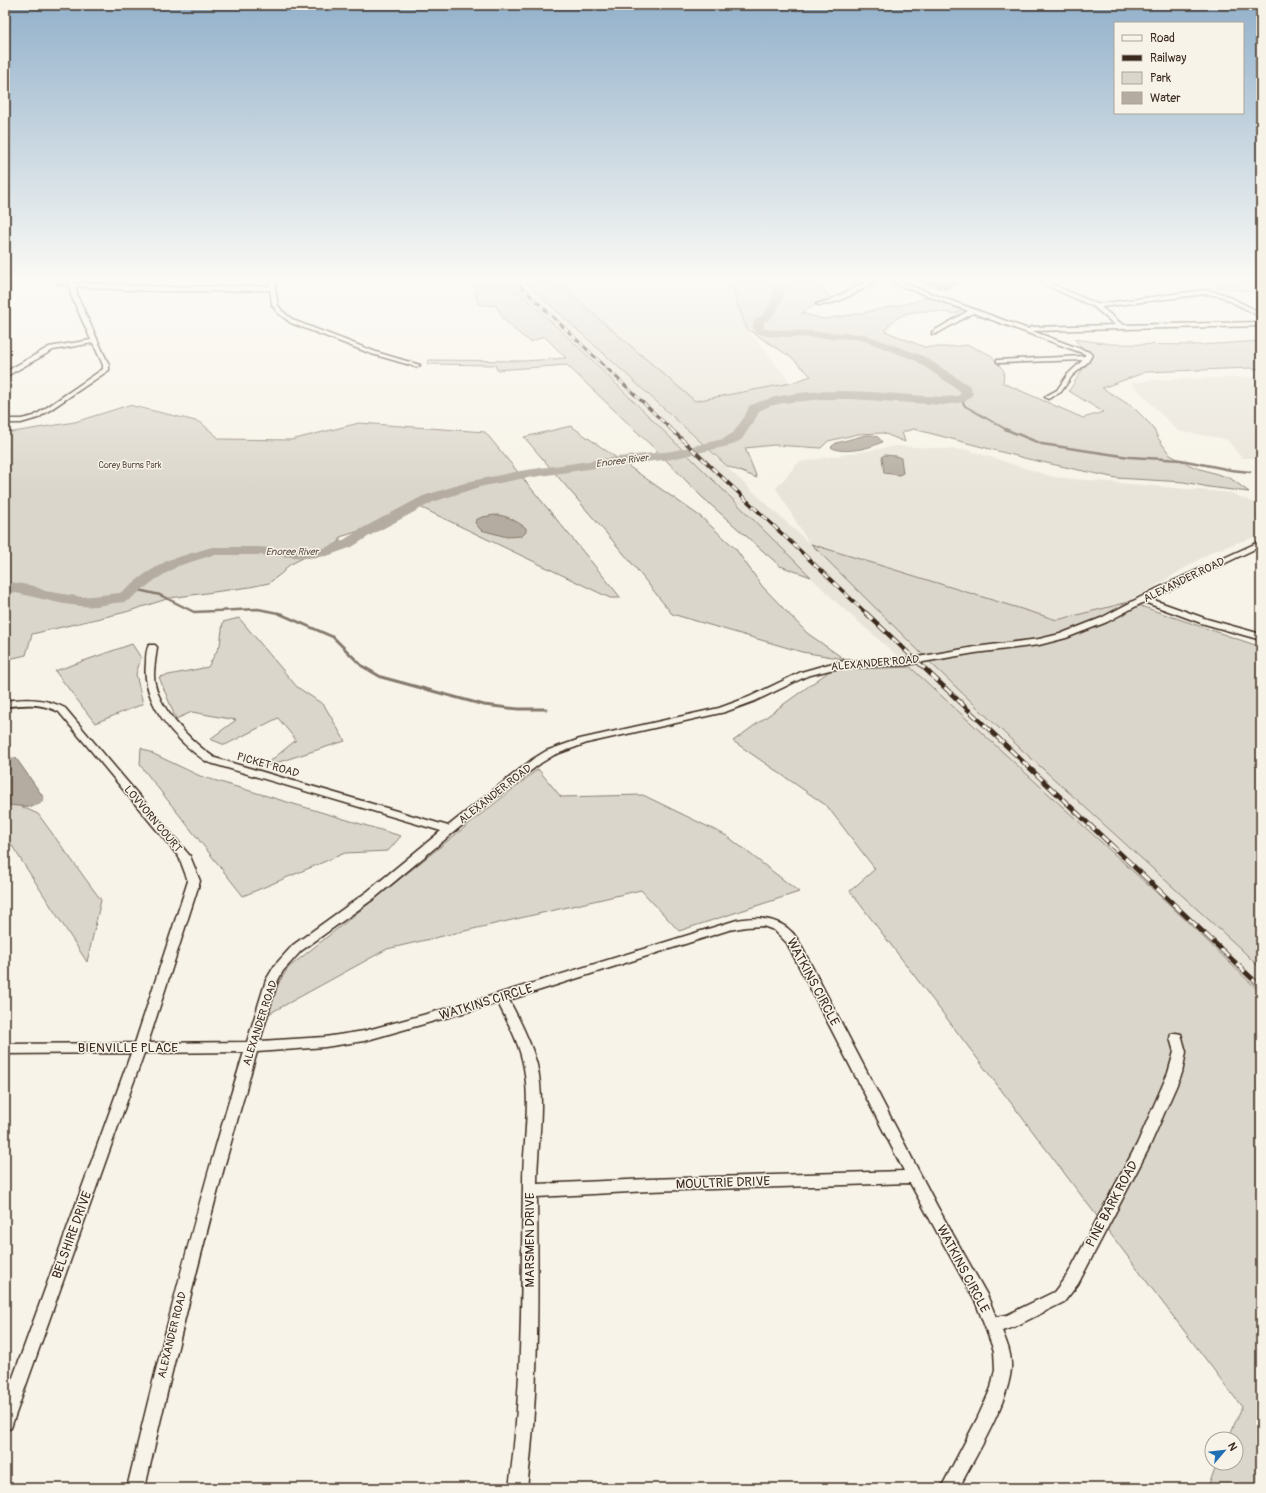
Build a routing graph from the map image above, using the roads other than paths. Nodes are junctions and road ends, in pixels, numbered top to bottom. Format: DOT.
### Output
graph roads {
  1 [pos="45,352"];
  2 [pos="100,352"];
  3 [pos="371,352"];
  4 [pos="1084,352"];
  5 [pos="1087,358"];
  6 [pos="999,361"];
  7 [pos="416,365"];
  8 [pos="5,375"];
  9 [pos="1048,397"];
  10 [pos="5,421"];
  11 [pos="1261,543"];
  12 [pos="1144,599"];
  13 [pos="1261,637"];
  14 [pos="152,647"];
  15 [pos="5,704"];
  16 [pos="449,830"];
  17 [pos="501,997"];
  18 [pos="1176,1038"];
  19 [pos="140,1047"];
  20 [pos="251,1047"];
  21 [pos="5,1049"];
  22 [pos="915,1177"];
  23 [pos="530,1191"];
  24 [pos="993,1325"];
  25 [pos="5,1422"];
  26 [pos="136,1488"];
  27 [pos="518,1488"];
  28 [pos="950,1488"];
  1 -- 8 [label="street"];
  2 -- 10 [label="street"];
  3 -- 7 [label="street"];
  4 -- 5 [label="street"];
  5 -- 6 [label="street"];
  5 -- 9 [label="street"];
  11 -- 12 [label="street, ALEXANDER ROAD"];
  12 -- 13 [label="street"];
  12 -- 16 [label="street, ALEXANDER ROAD"];
  14 -- 16 [label="street, PICKET ROAD"];
  15 -- 19 [label="street, LOVVORN COURT"];
  16 -- 20 [label="street, ALEXANDER ROAD"];
  17 -- 20 [label="street, WATKINS CIRCLE"];
  17 -- 22 [label="street, WATKINS CIRCLE"];
  17 -- 23 [label="street, MARSMEN DRIVE"];
  18 -- 24 [label="street, PINE BARK ROAD"];
  19 -- 20 [label="street, BIENVILLE PLACE"];
  19 -- 21 [label="street, BIENVILLE PLACE"];
  19 -- 25 [label="street, BELSHIRE DRIVE"];
  20 -- 26 [label="street, ALEXANDER ROAD"];
  22 -- 23 [label="street, MOULTRIE DRIVE"];
  22 -- 24 [label="street, WATKINS CIRCLE"];
  23 -- 27 [label="street, MARSMEN DRIVE"];
  24 -- 28 [label="street, WATKINS CIRCLE"];
}
